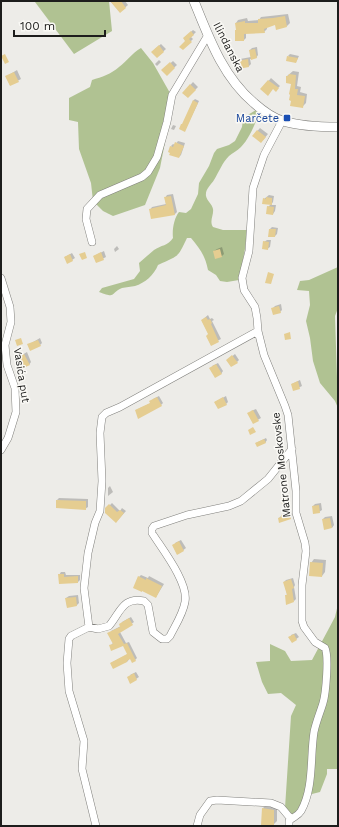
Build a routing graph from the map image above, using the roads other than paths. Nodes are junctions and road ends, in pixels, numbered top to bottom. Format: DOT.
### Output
graph roads {
  1 [pos="194,1"];
  2 [pos="208,35"];
  3 [pos="282,121"];
  4 [pos="338,127"];
  5 [pos="92,242"];
  6 [pos="1,278"];
  7 [pos="258,331"];
  8 [pos="292,449"];
  9 [pos="1,450"];
  10 [pos="89,627"];
  11 [pos="291,819"];
  12 [pos="96,826"];
  13 [pos="197,826"];
  14 [pos="289,826"];
  1 -- 2 [label="street, Ilindanska"];
  2 -- 3 [label="street, Ilindanska"];
  2 -- 5 [label="street"];
  3 -- 4 [label="street, Ilindanska"];
  3 -- 7 [label="street, Matrone Moskovske"];
  6 -- 9 [label="street, Vasića put"];
  7 -- 8 [label="street, Matrone Moskovske"];
  7 -- 10 [label="street"];
  8 -- 10 [label="street"];
  8 -- 11 [label="street, Matrone Moskovske"];
  10 -- 12 [label="street"];
  11 -- 13 [label="street"];
  11 -- 14 [label="street, Matrone Moskovske"];
}
